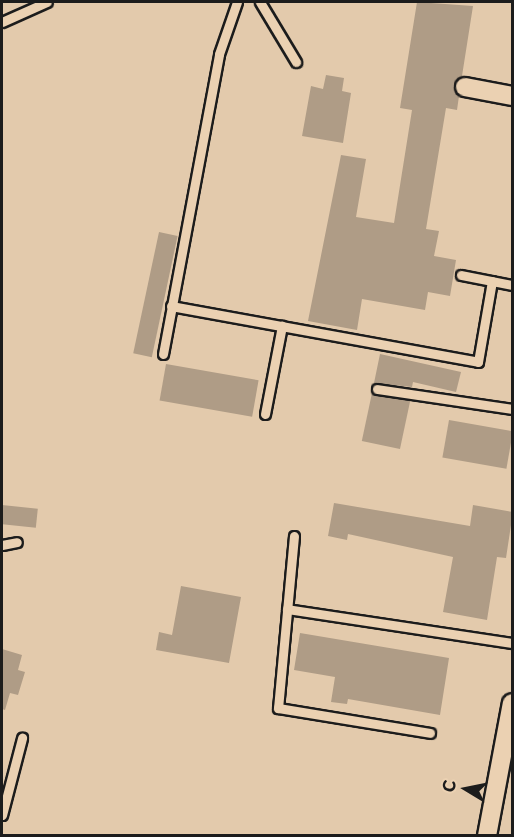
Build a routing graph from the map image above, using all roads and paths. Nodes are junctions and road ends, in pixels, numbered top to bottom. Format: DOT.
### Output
graph roads {
  1 [pos="46,2"];
  2 [pos="237,2"];
  3 [pos="260,2"];
  4 [pos="2,22"];
  5 [pos="296,62"];
  6 [pos="465,87"];
  7 [pos="513,96"];
  8 [pos="461,276"];
  9 [pos="492,282"];
  10 [pos="513,285"];
  11 [pos="171,306"];
  12 [pos="282,326"];
  13 [pos="163,354"];
  14 [pos="376,389"];
  15 [pos="513,409"];
  16 [pos="265,414"];
  17 [pos="294,536"];
  18 [pos="17,542"];
  19 [pos="2,545"];
  20 [pos="287,609"];
  21 [pos="513,643"];
  22 [pos="513,703"];
  23 [pos="430,733"];
  24 [pos="22,738"];
  25 [pos="2,816"];
  26 [pos="487,836"];
  1 -- 4 [label="lane"];
  2 -- 11 [label="lane"];
  3 -- 5 [label="lane"];
  6 -- 7 [label="street"];
  8 -- 9 [label="lane"];
  9 -- 10 [label="lane"];
  9 -- 12 [label="lane"];
  11 -- 12 [label="lane"];
  11 -- 13 [label="lane"];
  12 -- 16 [label="lane"];
  14 -- 15 [label="lane"];
  17 -- 20 [label="lane"];
  18 -- 19 [label="lane"];
  20 -- 21 [label="lane"];
  20 -- 23 [label="lane"];
  22 -- 26 [label="street"];
  24 -- 25 [label="lane"];
}
